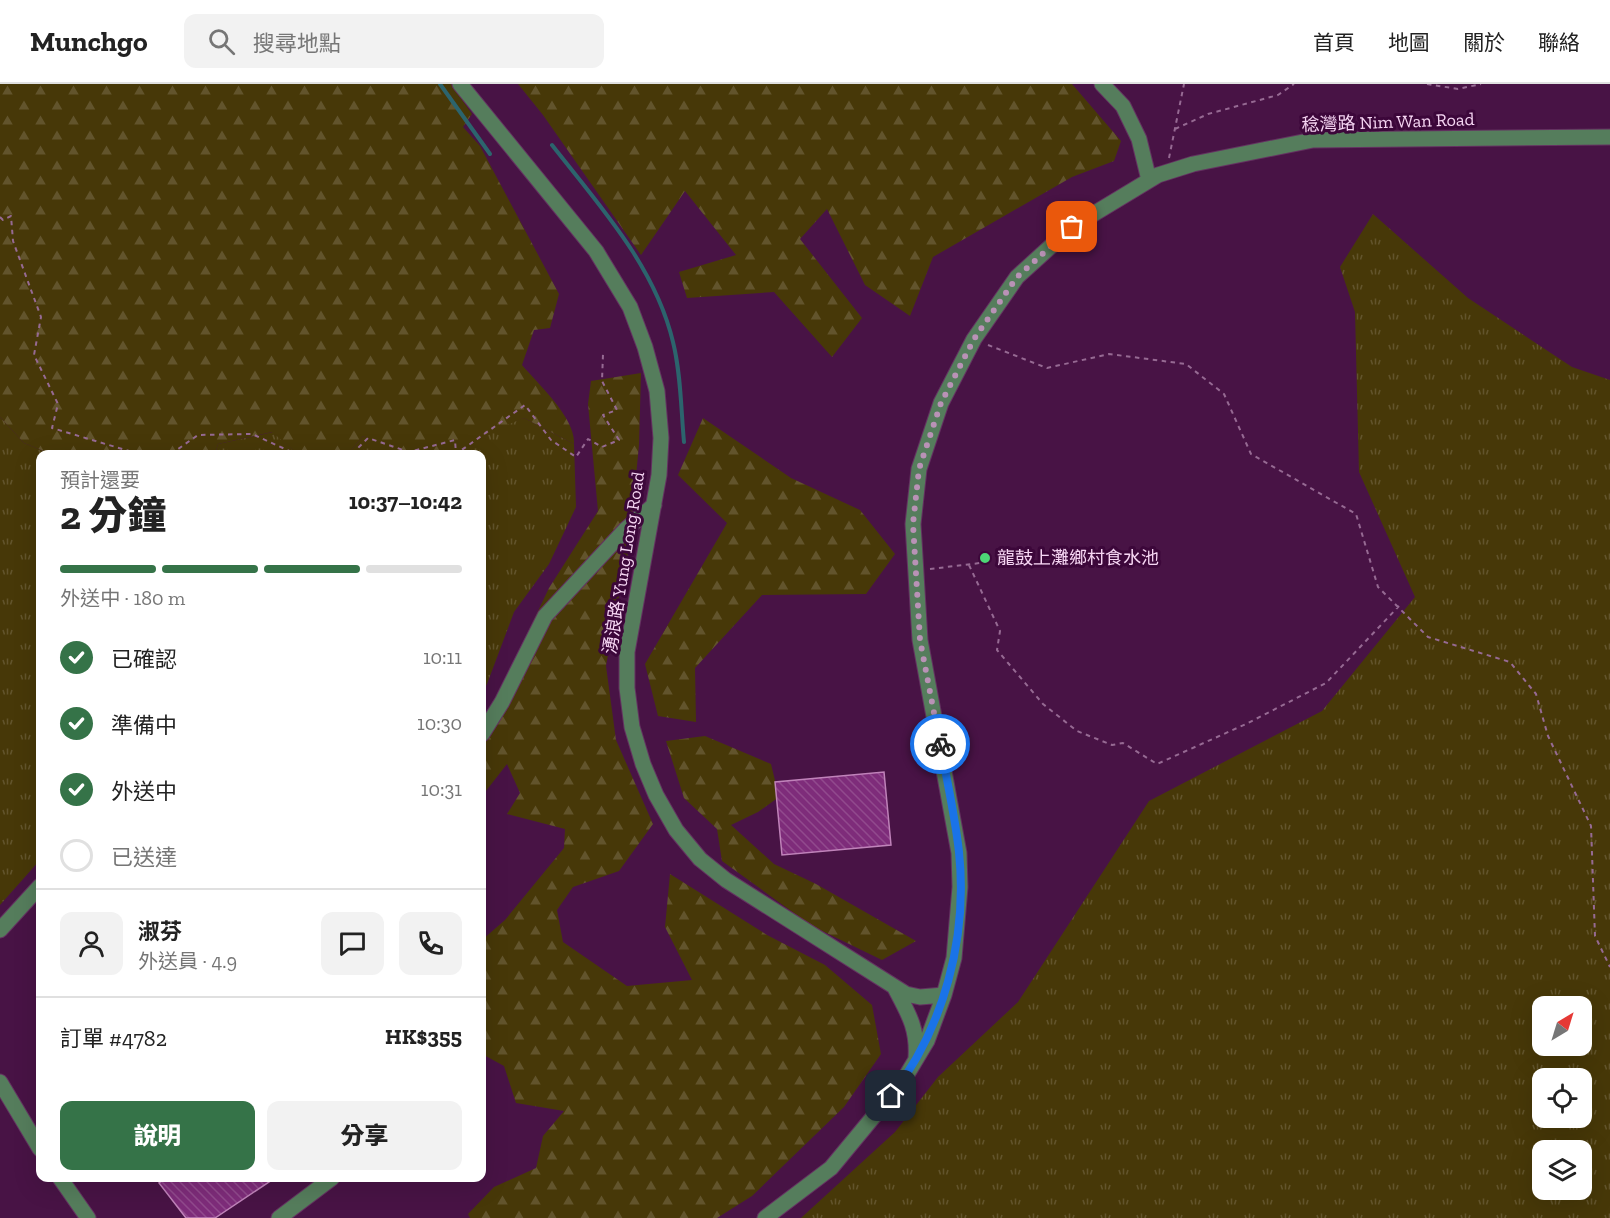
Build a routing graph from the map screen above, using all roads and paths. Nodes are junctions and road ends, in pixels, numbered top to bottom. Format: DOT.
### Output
graph roads {
  1 [pos="460,84"];
  2 [pos="1102,84"];
  3 [pos="1184,84"];
  4 [pos="1294,84"];
  5 [pos="1427,84"];
  6 [pos="1481,84"];
  7 [pos="1175,129"];
  8 [pos="1610,137"];
  9 [pos="1166,173"];
  10 [pos="1149,180"];
  11 [pos="0,217"];
  12 [pos="974,339"];
  13 [pos="603,354"];
  14 [pos="126,450"];
  15 [pos="177,450"];
  16 [pos="287,450"];
  17 [pos="356,450"];
  18 [pos="403,450"];
  19 [pos="417,450"];
  20 [pos="456,450"];
  21 [pos="462,450"];
  22 [pos="654,505"];
  23 [pos="981,563"];
  24 [pos="969,565"];
  25 [pos="930,569"];
  26 [pos="1399,606"];
  27 [pos="486,728"];
  28 [pos="36,890"];
  29 [pos="0,930"];
  30 [pos="1610,967"];
  31 [pos="895,988"];
  32 [pos="944,994"];
  33 [pos="915,1061"];
  34 [pos="0,1082"];
  35 [pos="36,1142"];
  36 [pos="63,1182"];
  37 [pos="327,1182"];
  38 [pos="88,1218"];
  39 [pos="279,1218"];
  40 [pos="765,1218"];
  1 -- 22 [label="street, 湧浪路 Yung Long Road"];
  2 -- 10 [label="street"];
  3 -- 7 [label="path"];
  4 -- 7 [label="path"];
  5 -- 6 [label="path"];
  7 -- 9 [label="path"];
  8 -- 9 [label="street, 稔灣路 Nim Wan Road"];
  9 -- 10 [label="street, 稔灣路 Nim Wan Road"];
  10 -- 12 [label="street, 稔灣路 Nim Wan Road"];
  11 -- 14 [label="path"];
  12 -- 26 [label="path"];
  12 -- 32 [label="street, 稔灣路 Nim Wan Road"];
  13 -- 21 [label="path"];
  15 -- 16 [label="path"];
  17 -- 18 [label="path"];
  19 -- 20 [label="path"];
  22 -- 27 [label="street"];
  22 -- 31 [label="street, 湧浪路 Yung Long Road"];
  23 -- 24 [label="path"];
  24 -- 25 [label="path"];
  24 -- 26 [label="path"];
  26 -- 30 [label="path"];
  28 -- 29 [label="street"];
  31 -- 32 [label="street, 湧浪路 Yung Long Road"];
  31 -- 33 [label="street"];
  32 -- 33 [label="street, 稔灣路 Nim Wan Road"];
  33 -- 40 [label="street, 稔灣路 Nim Wan Road"];
  34 -- 35 [label="street"];
  36 -- 38 [label="street"];
  37 -- 39 [label="street"];
}
